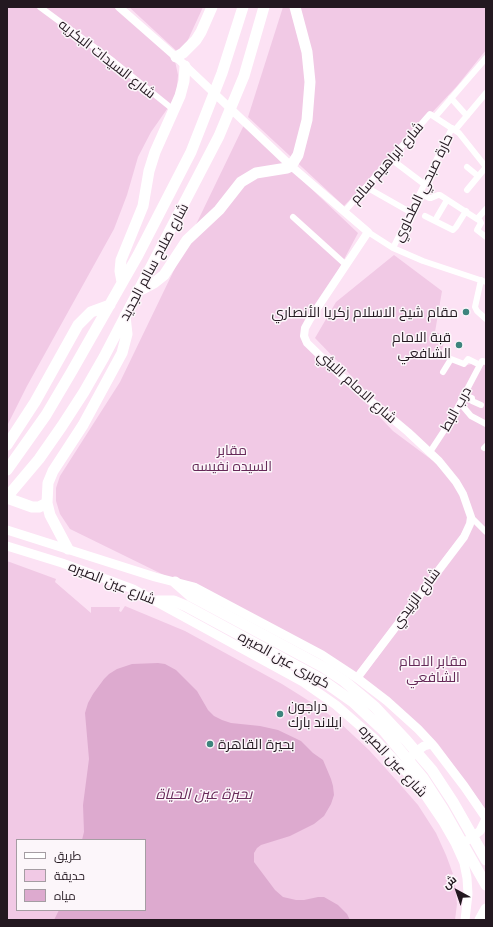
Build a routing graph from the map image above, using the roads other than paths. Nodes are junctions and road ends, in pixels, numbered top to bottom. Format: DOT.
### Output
graph roads {
  1 [pos="40,7"];
  2 [pos="119,7"];
  3 [pos="212,7"];
  4 [pos="243,7"];
  5 [pos="264,7"];
  6 [pos="296,7"];
  7 [pos="176,57"];
  8 [pos="486,58"];
  9 [pos="185,66"];
  10 [pos="486,94"];
  11 [pos="451,98"];
  12 [pos="174,111"];
  13 [pos="432,115"];
  14 [pos="467,116"];
  15 [pos="454,129"];
  16 [pos="390,159"];
  17 [pos="291,166"];
  18 [pos="466,167"];
  19 [pos="486,167"];
  20 [pos="478,176"];
  21 [pos="424,184"];
  22 [pos="366,187"];
  23 [pos="467,190"];
  24 [pos="420,193"];
  25 [pos="447,200"];
  26 [pos="486,209"];
  27 [pos="344,212"];
  28 [pos="410,212"];
  29 [pos="466,212"];
  30 [pos="425,216"];
  31 [pos="293,217"];
  32 [pos="436,217"];
  33 [pos="477,219"];
  34 [pos="368,232"];
  35 [pos="486,237"];
  36 [pos="393,248"];
  37 [pos="345,264"];
  38 [pos="484,280"];
  39 [pos="122,282"];
  40 [pos="137,292"];
  41 [pos="110,304"];
  42 [pos="125,316"];
  43 [pos="486,318"];
  44 [pos="482,365"];
  45 [pos="486,370"];
  46 [pos="443,372"];
  47 [pos="464,395"];
  48 [pos="460,403"];
  49 [pos="481,405"];
  50 [pos="486,425"];
  51 [pos="486,430"];
  52 [pos="7,445"];
  53 [pos="430,452"];
  54 [pos="7,470"];
  55 [pos="7,497"];
  56 [pos="47,503"];
  57 [pos="471,517"];
  58 [pos="7,530"];
  59 [pos="486,532"];
  60 [pos="7,546"];
  61 [pos="68,549"];
  62 [pos="175,582"];
  63 [pos="157,601"];
  64 [pos="357,678"];
  65 [pos="432,744"];
  66 [pos="407,773"];
  67 [pos="486,818"];
  68 [pos="455,843"];
  69 [pos="486,860"];
  70 [pos="486,885"];
  71 [pos="486,909"];
  72 [pos="466,920"];
  73 [pos="480,920"];
  1 -- 12 [label="street, شارع السيدات البكريه"];
  2 -- 7 [label="street"];
  3 -- 7 [label="highway"];
  4 -- 39 [label="highway, شارع صلاح سالم الجديد"];
  5 -- 40 [label="highway, شارع صلاح سالم الجديد"];
  6 -- 17 [label="highway"];
  7 -- 9 [label="street"];
  8 -- 11 [label="street, شارع ابراهيم سالم"];
  9 -- 12 [label="highway"];
  9 -- 17 [label="street"];
  10 -- 14 [label="street, حارة صبحي الطحاوي"];
  11 -- 13 [label="street, شارع ابراهيم سالم"];
  11 -- 14 [label="street"];
  12 -- 39 [label="highway"];
  13 -- 15 [label="street"];
  13 -- 16 [label="street, شارع ابراهيم سالم"];
  14 -- 15 [label="street, حارة صبحي الطحاوي"];
  15 -- 19 [label="street"];
  15 -- 21 [label="street, حارة صبحي الطحاوي"];
  16 -- 21 [label="street"];
  16 -- 22 [label="street, شارع ابراهيم سالم"];
  17 -- 27 [label="street"];
  17 -- 40 [label="highway"];
  18 -- 20 [label="street"];
  19 -- 20 [label="street"];
  20 -- 23 [label="street"];
  21 -- 24 [label="street, حارة صبحي الطحاوي"];
  22 -- 27 [label="street, شارع ابراهيم سالم"];
  22 -- 28 [label="street"];
  24 -- 25 [label="street"];
  24 -- 28 [label="street, حارة صبحي الطحاوي"];
  25 -- 29 [label="street"];
  25 -- 32 [label="street"];
  26 -- 33 [label="street"];
  27 -- 34 [label="street"];
  28 -- 36 [label="street, حارة صبحي الطحاوي"];
  29 -- 30 [label="street"];
  29 -- 33 [label="street"];
  31 -- 37 [label="street"];
  33 -- 35 [label="street"];
  34 -- 36 [label="street"];
  34 -- 37 [label="street, شارع الامام الليثي"];
  36 -- 38 [label="street"];
  37 -- 53 [label="street, شارع الامام الليثي"];
  38 -- 43 [label="street"];
  39 -- 41 [label="highway, شارع صلاح سالم الجديد"];
  40 -- 42 [label="highway, شارع صلاح سالم الجديد"];
  41 -- 52 [label="highway"];
  41 -- 54 [label="highway, شارع صلاح سالم الجديد"];
  42 -- 55 [label="highway, شارع صلاح سالم الجديد"];
  42 -- 56 [label="highway"];
  44 -- 45 [label="street"];
  44 -- 46 [label="street, درب البط"];
  44 -- 47 [label="street, درب البط"];
  47 -- 48 [label="street, درب البط"];
  47 -- 49 [label="street"];
  48 -- 50 [label="street"];
  48 -- 53 [label="street, درب البط"];
  50 -- 51 [label="street"];
  53 -- 57 [label="street, شارع الامام الليثي"];
  55 -- 56 [label="highway"];
  56 -- 61 [label="highway"];
  57 -- 59 [label="street, شارع الامام الليثي"];
  57 -- 64 [label="street, شارع الزبيدي"];
  58 -- 61 [label="main road, شارع عين الصيره"];
  60 -- 63 [label="main road, شارع عين الصيره"];
  61 -- 62 [label="main road, شارع عين الصيره"];
  62 -- 64 [label="main road, شارع عين الصيره"];
  62 -- 69 [label="highway, كوبرى عين الصيره"];
  63 -- 66 [label="main road, شارع عين الصيره"];
  63 -- 70 [label="highway, كوبرى عين الصيره"];
  64 -- 65 [label="main road, شارع عين الصيره"];
  65 -- 66 [label="main road"];
  65 -- 67 [label="main road, شارع عين الصيره"];
  66 -- 68 [label="main road, شارع عين الصيره"];
  67 -- 68 [label="main road"];
  68 -- 72 [label="main road, شارع عين الصيره"];
  71 -- 73 [label="highway"];
}
